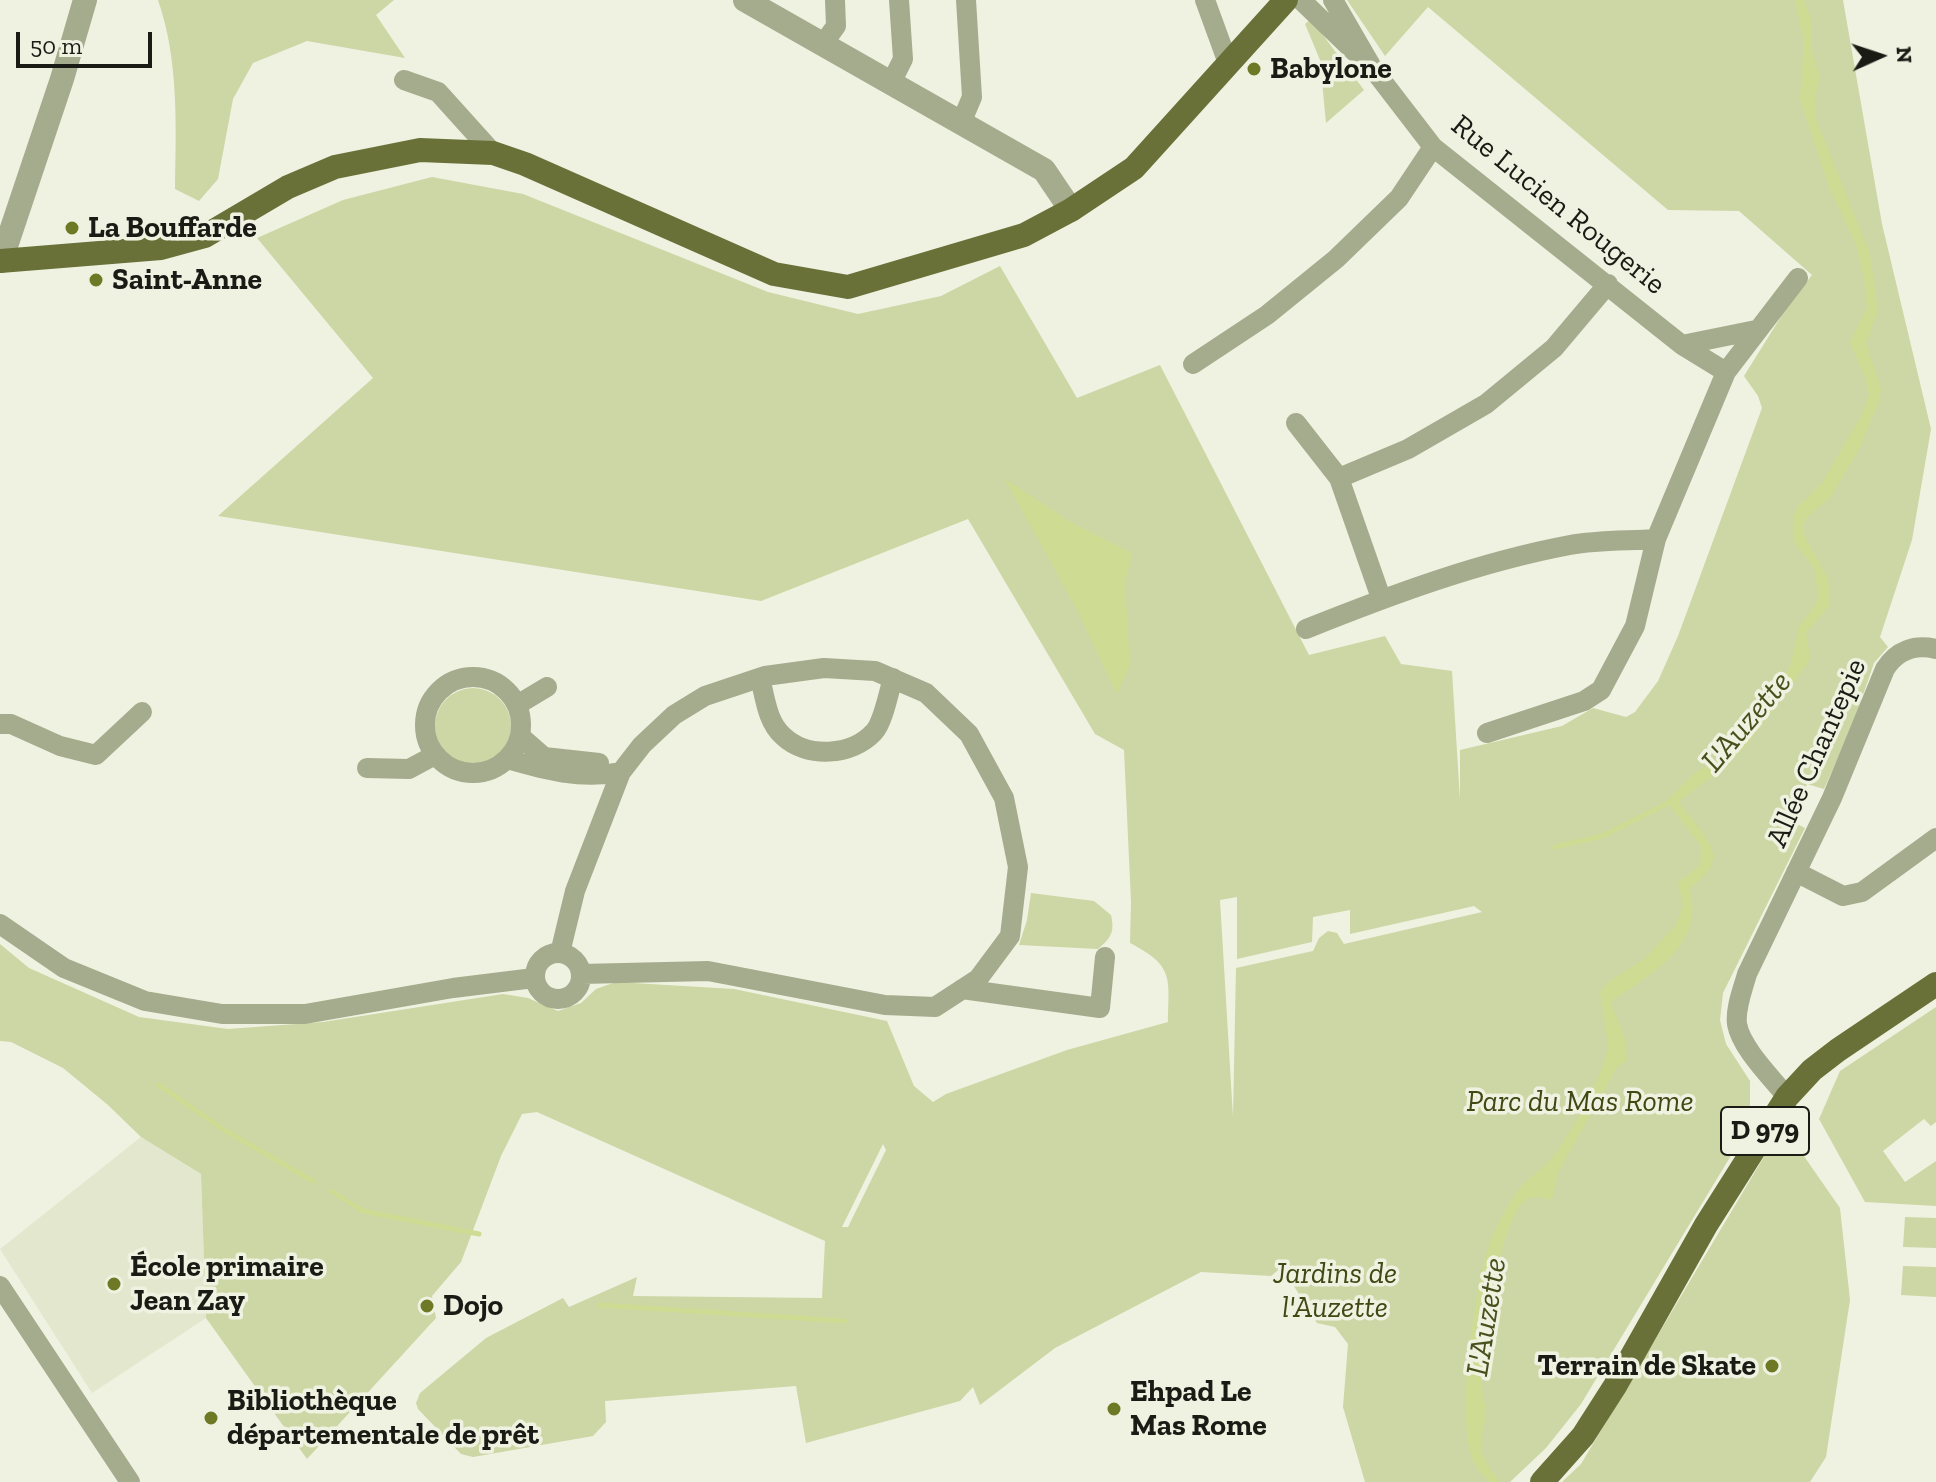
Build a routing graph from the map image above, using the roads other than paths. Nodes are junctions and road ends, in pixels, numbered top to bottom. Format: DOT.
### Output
graph roads {
  1 [pos="85,0"];
  2 [pos="745,0"];
  3 [pos="835,0"];
  4 [pos="899,0"];
  5 [pos="966,0"];
  6 [pos="1205,0"];
  7 [pos="1286,0"];
  8 [pos="1301,0"];
  9 [pos="1333,0"];
  10 [pos="823,44"];
  11 [pos="1228,63"];
  12 [pos="1373,69"];
  13 [pos="404,80"];
  14 [pos="891,83"];
  15 [pos="961,123"];
  16 [pos="1433,147"];
  17 [pos="493,153"];
  18 [pos="1071,210"];
  19 [pos="0,262"];
  20 [pos="1798,278"];
  21 [pos="1608,284"];
  22 [pos="1756,330"];
  23 [pos="1682,345"];
  24 [pos="1193,364"];
  25 [pos="1726,372"];
  26 [pos="1296,423"];
  27 [pos="1339,478"];
  28 [pos="1656,539"];
  29 [pos="1381,598"];
  30 [pos="1306,629"];
  31 [pos="1936,649"];
  32 [pos="760,678"];
  33 [pos="893,678"];
  34 [pos="547,687"];
  35 [pos="517,705"];
  36 [pos="142,712"];
  37 [pos="0,724"];
  38 [pos="1487,733"];
  39 [pos="520,736"];
  40 [pos="435,755"];
  41 [pos="507,759"];
  42 [pos="367,768"];
  43 [pos="621,772"];
  44 [pos="1936,838"];
  45 [pos="1796,872"];
  46 [pos="0,924"];
  47 [pos="560,953"];
  48 [pos="1105,957"];
  49 [pos="581,974"];
  50 [pos="534,978"];
  51 [pos="1936,984"];
  52 [pos="962,989"];
  53 [pos="1787,1097"];
  54 [pos="0,1286"];
  55 [pos="130,1482"];
  56 [pos="1542,1482"];
  1 -- 19 [label="street"];
  2 -- 10 [label="street"];
  3 -- 10 [label="street"];
  4 -- 14 [label="street"];
  5 -- 15 [label="street"];
  6 -- 11 [label="street"];
  7 -- 11 [label="main road"];
  8 -- 12 [label="street, Rue Lucien Rougerie"];
  9 -- 12 [label="street, Rue Lucien Rougerie"];
  10 -- 14 [label="street"];
  11 -- 18 [label="main road"];
  12 -- 16 [label="street, Rue Lucien Rougerie"];
  13 -- 17 [label="street"];
  14 -- 15 [label="street"];
  15 -- 18 [label="street"];
  16 -- 21 [label="street, Rue Lucien Rougerie"];
  16 -- 24 [label="street"];
  17 -- 18 [label="main road"];
  17 -- 19 [label="main road"];
  20 -- 22 [label="street"];
  21 -- 23 [label="street, Rue Lucien Rougerie"];
  21 -- 27 [label="street"];
  22 -- 23 [label="street"];
  22 -- 25 [label="street"];
  23 -- 25 [label="street, Rue Lucien Rougerie"];
  25 -- 28 [label="street"];
  26 -- 27 [label="street"];
  27 -- 29 [label="street"];
  28 -- 29 [label="street"];
  28 -- 38 [label="street"];
  29 -- 30 [label="street"];
  31 -- 45 [label="street, Allée Chantepie"];
  32 -- 33 [label="street"];
  32 -- 33 [label="street"];
  32 -- 43 [label="street"];
  33 -- 52 [label="street"];
  34 -- 35 [label="street"];
  35 -- 39 [label="street"];
  35 -- 40 [label="street"];
  36 -- 37 [label="street"];
  39 -- 41 [label="street"];
  39 -- 43 [label="street"];
  40 -- 41 [label="street"];
  40 -- 42 [label="street"];
  41 -- 43 [label="street"];
  43 -- 47 [label="street"];
  44 -- 45 [label="street, Allée Chantepie"];
  45 -- 53 [label="street, Allée Chantepie"];
  46 -- 50 [label="street"];
  47 -- 49 [label="street"];
  47 -- 50 [label="street"];
  48 -- 52 [label="street"];
  49 -- 50 [label="street"];
  49 -- 52 [label="street"];
  51 -- 53 [label="main road, D 979"];
  53 -- 56 [label="main road, D 979"];
  54 -- 55 [label="street"];
}
